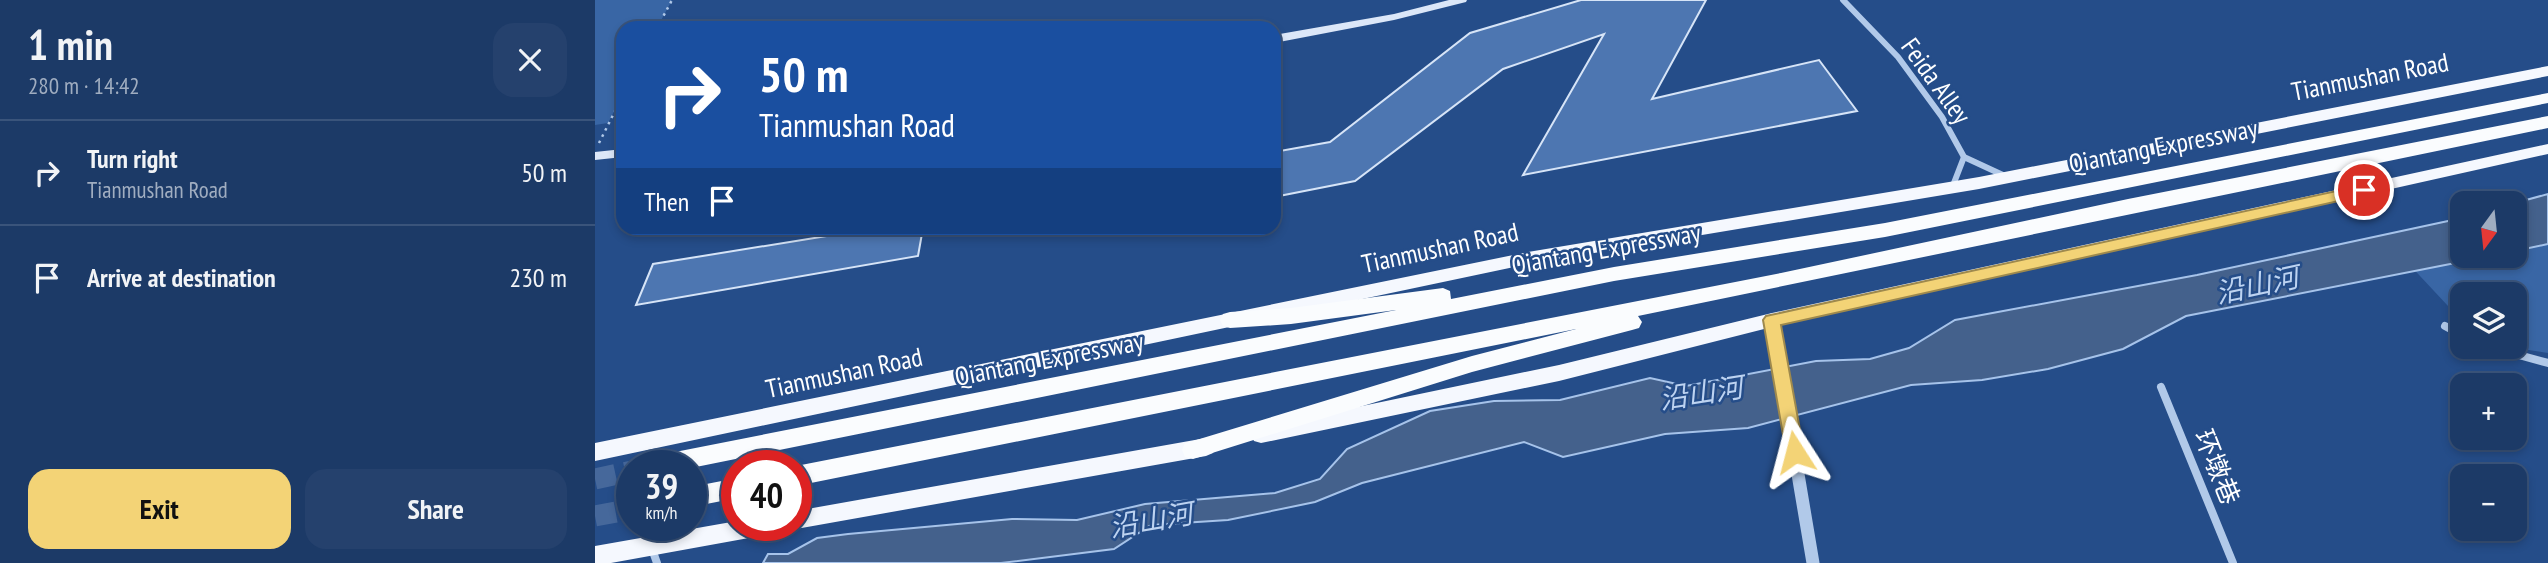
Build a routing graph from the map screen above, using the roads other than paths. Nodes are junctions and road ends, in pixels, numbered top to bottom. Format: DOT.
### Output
graph roads {
  1 [pos="1462,0"];
  2 [pos="1843,0"];
  3 [pos="1281,37"];
  4 [pos="2548,71"];
  5 [pos="2548,98"];
  6 [pos="2548,122"];
  7 [pos="2548,149"];
  8 [pos="616,154"];
  9 [pos="595,155"];
  10 [pos="1964,157"];
  11 [pos="2007,178"];
  12 [pos="1952,188"];
  13 [pos="1614,274"];
  14 [pos="1781,280"];
  15 [pos="1230,320"];
  16 [pos="1772,320"];
  17 [pos="2445,326"];
  18 [pos="2450,329"];
  19 [pos="2527,357"];
  20 [pos="2548,363"];
  21 [pos="2161,387"];
  22 [pos="1193,450"];
  23 [pos="595,452"];
  24 [pos="707,457"];
  25 [pos="812,473"];
  26 [pos="812,517"];
  27 [pos="721,537"];
  28 [pos="654,554"];
  29 [pos="595,556"];
  30 [pos="1813,563"];
  31 [pos="2233,563"];
  1 -- 3 [label="main road"];
  2 -- 10 [label="street, Feida Alley"];
  4 -- 11 [label="main road, Tianmushan Road"];
  5 -- 13 [label="highway, Qiantang Expressway"];
  6 -- 14 [label="highway, Qiantang Expressway"];
  7 -- 16 [label="main road"];
  8 -- 9 [label="main road"];
  10 -- 11 [label="street, Feida Alley"];
  10 -- 12 [label="street, Feida Alley"];
  11 -- 12 [label="main road, Tianmushan Road"];
  12 -- 15 [label="main road, Tianmushan Road"];
  13 -- 15 [label="highway"];
  13 -- 24 [label="highway, Qiantang Expressway"];
  14 -- 22 [label="highway"];
  14 -- 25 [label="highway, Qiantang Expressway"];
  15 -- 23 [label="main road, Tianmushan Road"];
  16 -- 22 [label="main road"];
  16 -- 30 [label="street"];
  17 -- 18 [label="street"];
  19 -- 20 [label="street"];
  21 -- 31 [label="street, 环墩巷"];
  22 -- 26 [label="main road"];
  27 -- 28 [label="main road"];
  28 -- 29 [label="main road"];
}
